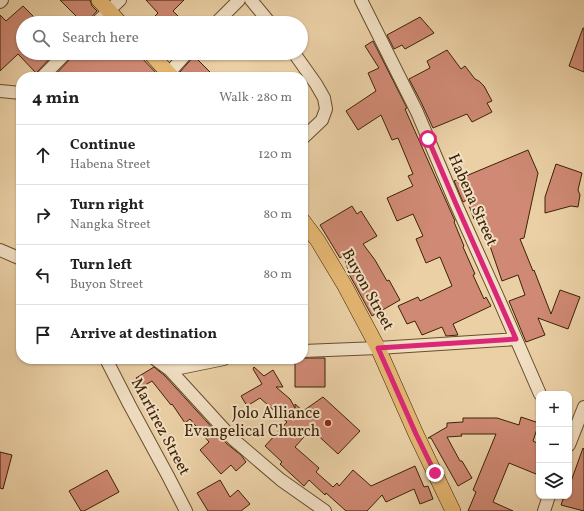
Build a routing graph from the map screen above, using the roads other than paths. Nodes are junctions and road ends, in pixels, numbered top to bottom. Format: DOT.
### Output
graph roads {
  1 [pos="120,0"];
  2 [pos="239,0"];
  3 [pos="251,0"];
  4 [pos="361,0"];
  5 [pos="104,6"];
  6 [pos="99,16"];
  7 [pos="113,16"];
  8 [pos="223,16"];
  9 [pos="264,16"];
  10 [pos="59,60"];
  11 [pos="156,60"];
  12 [pos="182,60"];
  13 [pos="299,60"];
  14 [pos="47,72"];
  15 [pos="167,72"];
  16 [pos="172,72"];
  17 [pos="307,72"];
  18 [pos="308,73"];
  19 [pos="0,90"];
  20 [pos="16,92"];
  21 [pos="308,133"];
  22 [pos="308,228"];
  23 [pos="0,250"];
  24 [pos="16,257"];
  25 [pos="516,339"];
  26 [pos="378,348"];
  27 [pos="308,351"];
  28 [pos="109,364"];
  29 [pos="162,364"];
  30 [pos="199,364"];
  31 [pos="170,370"];
  32 [pos="539,391"];
  33 [pos="584,407"];
  34 [pos="572,437"];
  35 [pos="549,499"];
  36 [pos="186,511"];
  37 [pos="326,511"];
  38 [pos="454,511"];
  39 [pos="544,511"];
  1 -- 5 [label="street"];
  2 -- 8 [label="street"];
  3 -- 9 [label="street"];
  4 -- 25 [label="street, Habena Street"];
  5 -- 6 [label="street"];
  5 -- 7 [label="main road"];
  10 -- 14 [label="street"];
  11 -- 15 [label="main road"];
  12 -- 16 [label="street"];
  13 -- 17 [label="street"];
  18 -- 21 [label="street"];
  19 -- 20 [label="street"];
  22 -- 26 [label="main road, Buyon Street"];
  23 -- 24 [label="street"];
  25 -- 26 [label="street"];
  25 -- 32 [label="street, Habena Street"];
  26 -- 27 [label="street"];
  26 -- 38 [label="main road, Buyon Street"];
  28 -- 36 [label="street, Martirez Street"];
  29 -- 31 [label="street"];
  30 -- 31 [label="street"];
  31 -- 37 [label="street"];
  33 -- 34 [label="street"];
  35 -- 39 [label="street"];
}
